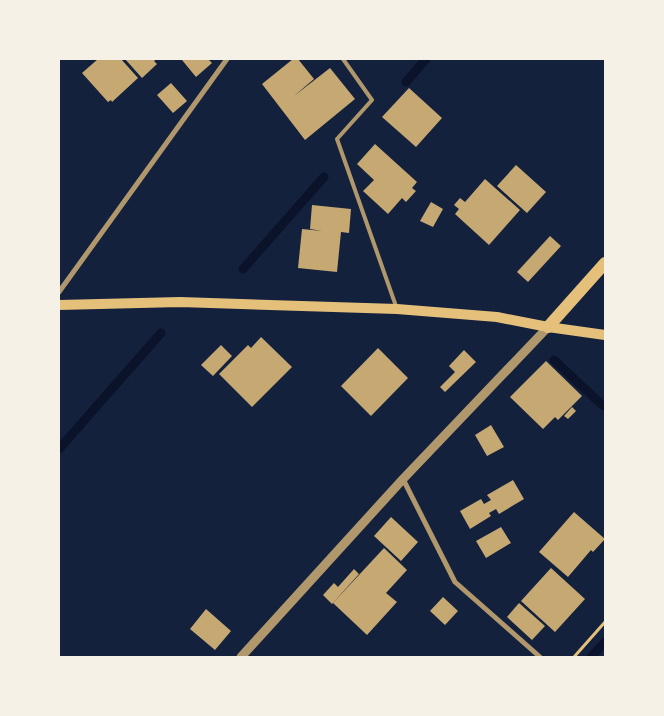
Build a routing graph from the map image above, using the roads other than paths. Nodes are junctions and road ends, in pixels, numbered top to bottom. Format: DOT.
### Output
graph roads {
  1 [pos="227,59"];
  2 [pos="343,59"];
  3 [pos="605,262"];
  4 [pos="59,292"];
  5 [pos="59,305"];
  6 [pos="397,308"];
  7 [pos="548,327"];
  8 [pos="605,336"];
  9 [pos="403,479"];
  10 [pos="241,657"];
  11 [pos="540,657"];
  1 -- 4 [label="street"];
  2 -- 6 [label="lane"];
  3 -- 7 [label="main road"];
  5 -- 6 [label="main road"];
  6 -- 7 [label="main road"];
  7 -- 8 [label="main road"];
  7 -- 9 [label="street"];
  9 -- 10 [label="street"];
  9 -- 11 [label="street"];
}
